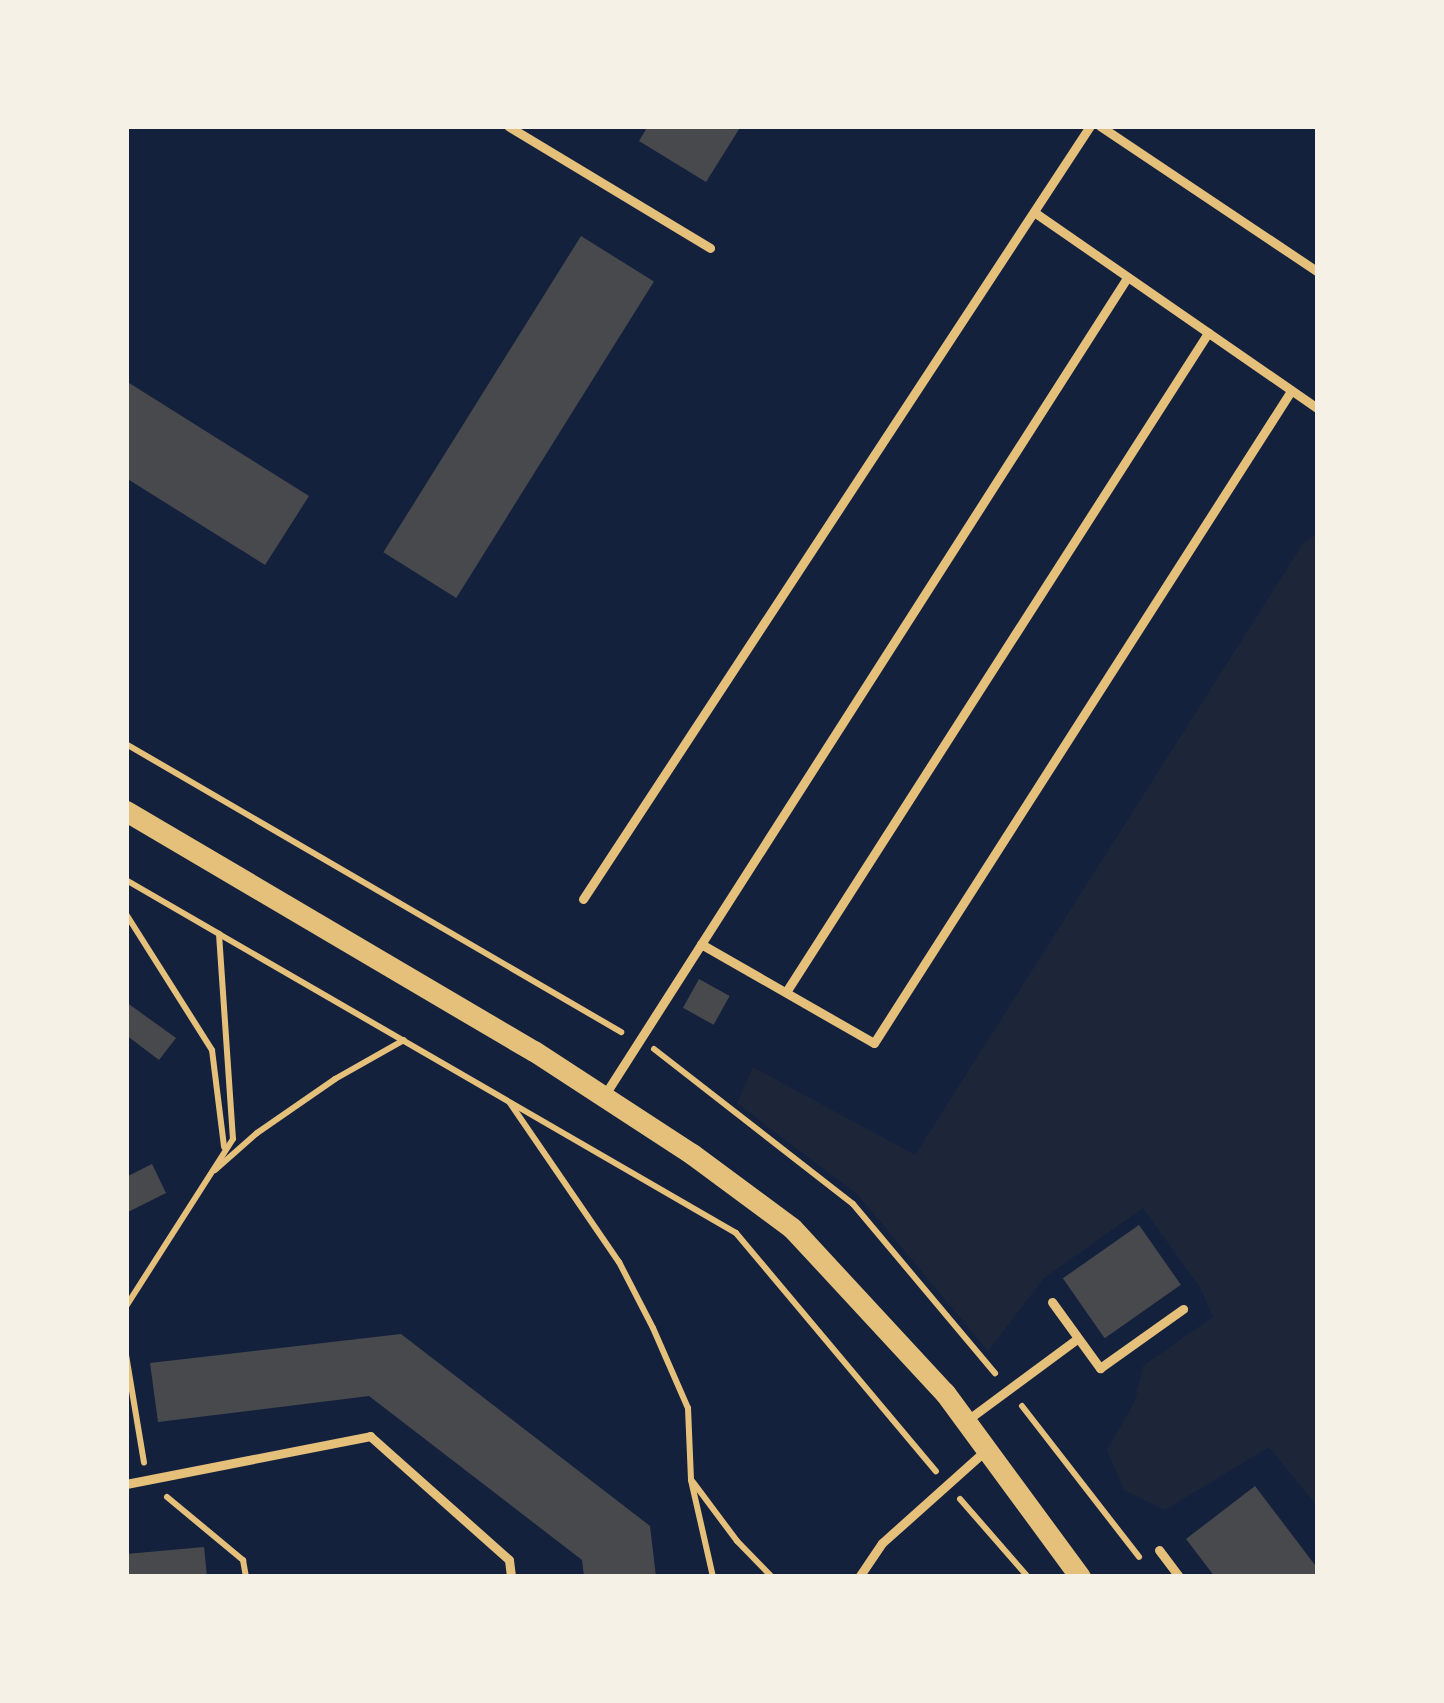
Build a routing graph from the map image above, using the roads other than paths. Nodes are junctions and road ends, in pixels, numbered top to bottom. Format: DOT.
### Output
graph roads {
  1 [pos="508,126"];
  2 [pos="1090,126"];
  3 [pos="1100,126"];
  4 [pos="1034,212"];
  5 [pos="710,248"];
  6 [pos="1318,272"];
  7 [pos="1127,278"];
  8 [pos="1208,334"];
  9 [pos="1291,391"];
  10 [pos="1318,409"];
  11 [pos="126,812"];
  12 [pos="583,899"];
  13 [pos="701,944"];
  14 [pos="786,992"];
  15 [pos="604,1096"];
  16 [pos="1052,1302"];
  17 [pos="1184,1309"];
  18 [pos="1078,1338"];
  19 [pos="967,1421"];
  20 [pos="986,1450"];
  21 [pos="126,1484"];
  22 [pos="1159,1550"];
  23 [pos="511,1577"];
  24 [pos="859,1577"];
  25 [pos="1080,1577"];
  26 [pos="1180,1577"];
  1 -- 5 [label="lane"];
  2 -- 4 [label="lane"];
  3 -- 6 [label="lane"];
  4 -- 7 [label="lane"];
  4 -- 12 [label="lane"];
  7 -- 8 [label="lane"];
  7 -- 13 [label="lane"];
  8 -- 9 [label="lane"];
  8 -- 14 [label="lane"];
  9 -- 10 [label="lane"];
  9 -- 14 [label="lane"];
  11 -- 15 [label="street"];
  13 -- 14 [label="lane"];
  13 -- 15 [label="lane"];
  15 -- 19 [label="street"];
  16 -- 18 [label="lane"];
  17 -- 18 [label="lane"];
  18 -- 19 [label="lane"];
  19 -- 20 [label="street"];
  20 -- 24 [label="lane"];
  20 -- 25 [label="street"];
  21 -- 23 [label="lane"];
  22 -- 26 [label="lane"];
}
